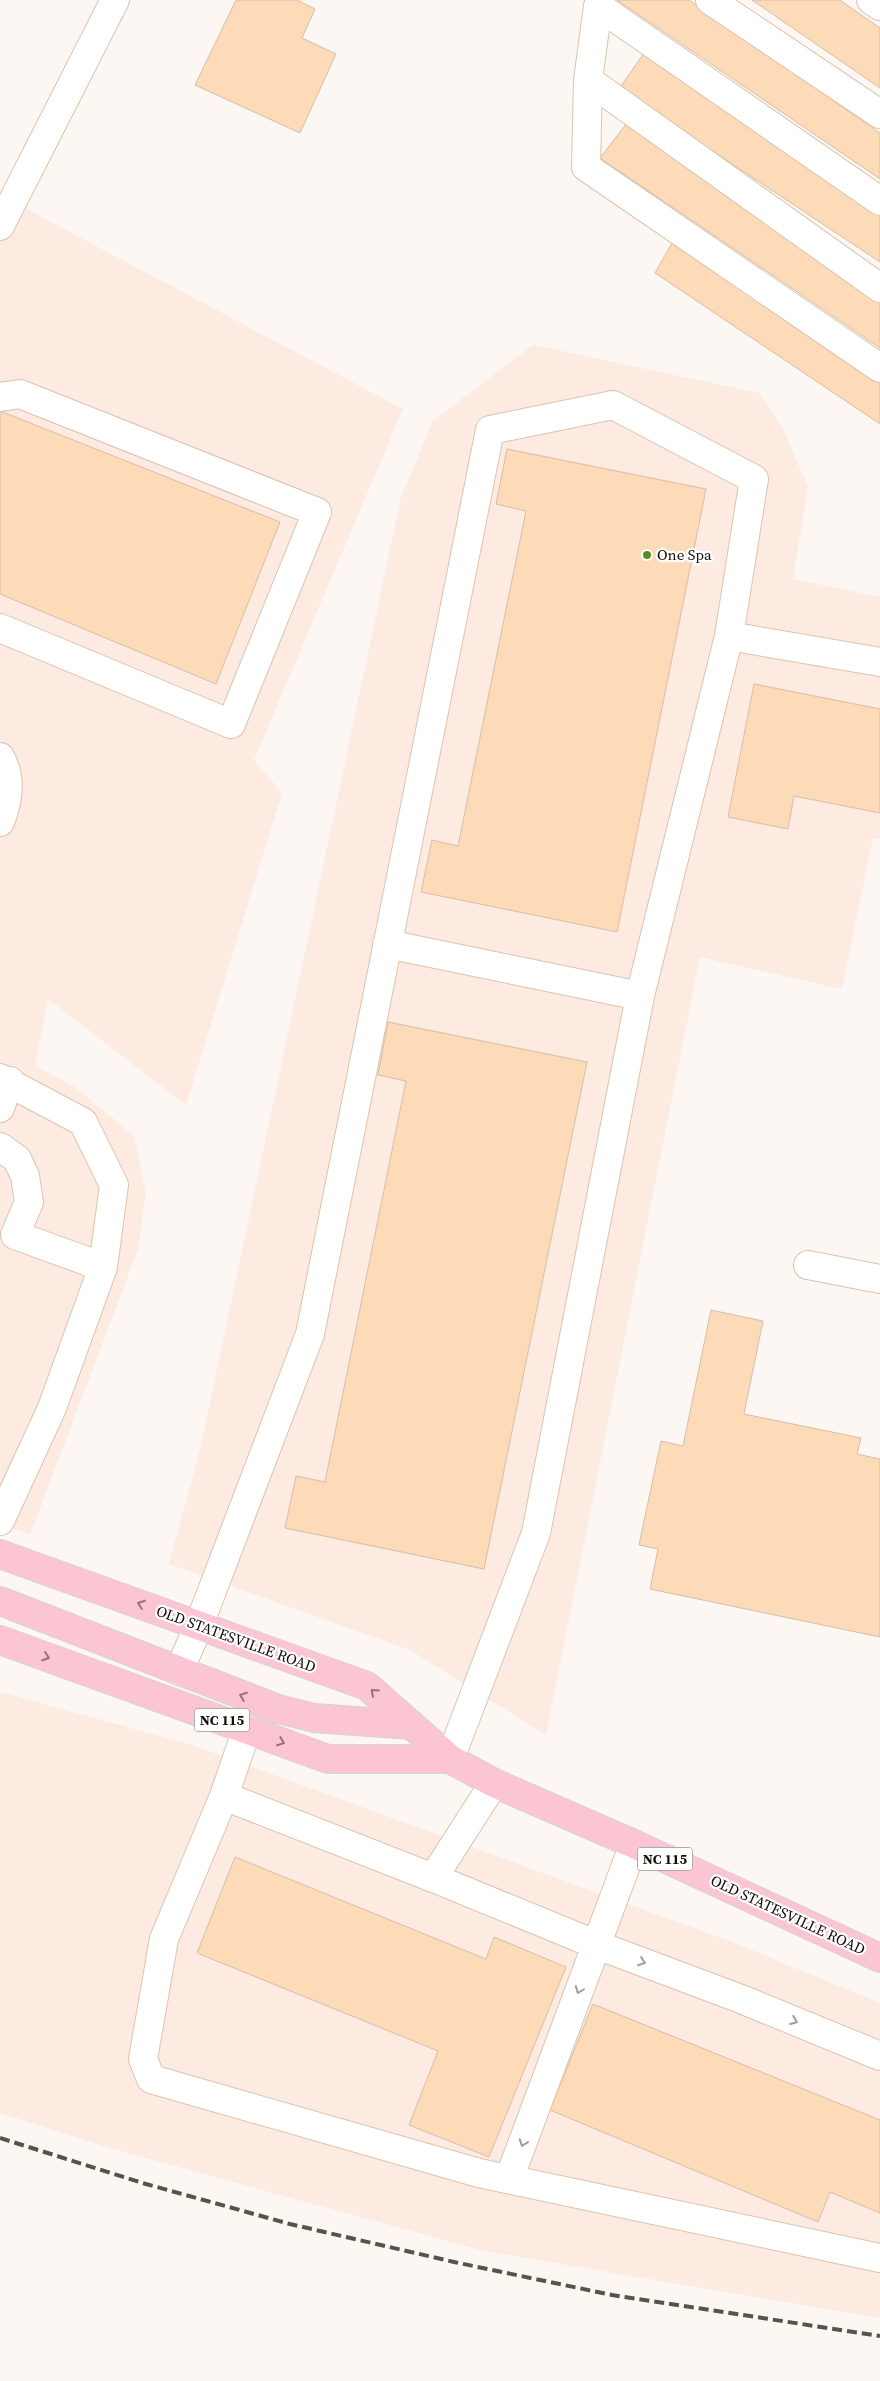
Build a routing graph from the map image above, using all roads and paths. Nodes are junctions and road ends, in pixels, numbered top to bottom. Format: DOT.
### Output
graph roads {
  1 [pos="115,0"];
  2 [pos="710,0"];
  3 [pos="872,0"];
  4 [pos="596,3"];
  5 [pos="880,6"];
  6 [pos="588,80"];
  7 [pos="880,114"];
  8 [pos="880,201"];
  9 [pos="0,226"];
  10 [pos="880,288"];
  11 [pos="880,368"];
  12 [pos="0,397"];
  13 [pos="0,628"];
  14 [pos="729,636"];
  15 [pos="880,662"];
  16 [pos="0,757"];
  17 [pos="0,822"];
  18 [pos="388,944"];
  19 [pos="640,996"];
  20 [pos="5,1080"];
  21 [pos="0,1108"];
  22 [pos="0,1147"];
  23 [pos="808,1265"];
  24 [pos="103,1267"];
  25 [pos="880,1279"];
  26 [pos="0,1521"];
  27 [pos="0,1554"];
  28 [pos="0,1601"];
  29 [pos="199,1625"];
  30 [pos="0,1640"];
  31 [pos="179,1671"];
  32 [pos="411,1725"];
  33 [pos="247,1729"];
  34 [pos="450,1759"];
  35 [pos="494,1783"];
  36 [pos="224,1796"];
  37 [pos="634,1844"];
  38 [pos="434,1878"];
  39 [pos="596,1945"];
  40 [pos="880,1958"];
  41 [pos="880,2056"];
  42 [pos="509,2180"];
  43 [pos="880,2258"];
  1 -- 9 [label="lane"];
  2 -- 7 [label="lane"];
  3 -- 5 [label="lane"];
  4 -- 6 [label="lane"];
  4 -- 8 [label="lane"];
  6 -- 10 [label="lane"];
  6 -- 11 [label="lane"];
  12 -- 13 [label="lane"];
  14 -- 15 [label="lane"];
  14 -- 18 [label="lane"];
  14 -- 19 [label="lane"];
  16 -- 17 [label="lane"];
  18 -- 19 [label="lane"];
  18 -- 29 [label="lane"];
  19 -- 34 [label="lane"];
  20 -- 21 [label="lane"];
  20 -- 24 [label="lane"];
  22 -- 24 [label="lane"];
  23 -- 25 [label="lane"];
  24 -- 26 [label="lane"];
  29 -- 27 [label="main road, OLD STATESVILLE ROAD / NC 115, one-way"];
  28 -- 31 [label="main road"];
  29 -- 31 [label="lane"];
  32 -- 29 [label="main road, OLD STATESVILLE ROAD / NC 115, one-way"];
  30 -- 33 [label="main road, OLD STATESVILLE ROAD / NC 115, one-way"];
  32 -- 31 [label="main road, one-way"];
  32 -- 34 [label="main road, OLD STATESVILLE ROAD / NC 115"];
  33 -- 34 [label="main road, OLD STATESVILLE ROAD / NC 115, one-way"];
  33 -- 36 [label="lane"];
  34 -- 35 [label="main road, OLD STATESVILLE ROAD / NC 115"];
  35 -- 37 [label="main road, OLD STATESVILLE ROAD / NC 115"];
  35 -- 38 [label="lane"];
  36 -- 38 [label="lane"];
  36 -- 42 [label="lane"];
  37 -- 39 [label="lane"];
  37 -- 40 [label="main road, OLD STATESVILLE ROAD / NC 115"];
  38 -- 39 [label="lane"];
  39 -- 41 [label="lane, one-way"];
  39 -- 42 [label="lane, one-way"];
  42 -- 43 [label="lane"];
}
